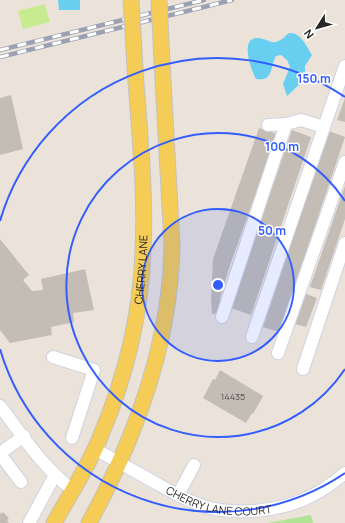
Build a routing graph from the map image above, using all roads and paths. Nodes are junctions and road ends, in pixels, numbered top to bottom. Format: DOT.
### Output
graph roads {
  1 [pos="131,0"];
  2 [pos="159,0"];
  3 [pos="345,66"];
  4 [pos="286,124"];
  5 [pos="268,125"];
  6 [pos="324,127"];
  7 [pos="345,162"];
  8 [pos="345,244"];
  9 [pos="222,317"];
  10 [pos="252,337"];
  11 [pos="278,353"];
  12 [pos="53,357"];
  13 [pos="303,369"];
  14 [pos="0,406"];
  15 [pos="24,436"];
  16 [pos="72,438"];
  17 [pos="95,449"];
  18 [pos="0,454"];
  19 [pos="119,462"];
  20 [pos="194,465"];
  21 [pos="345,473"];
  22 [pos="55,475"];
  23 [pos="22,482"];
  24 [pos="73,490"];
  25 [pos="178,495"];
  26 [pos="29,523"];
  27 [pos="54,523"];
  28 [pos="90,523"];
  1 -- 17 [label="main road, CHERRY LANE, bridge"];
  2 -- 19 [label="main road, bridge"];
  3 -- 6 [label="street"];
  4 -- 5 [label="street"];
  4 -- 6 [label="street"];
  4 -- 9 [label="street"];
  6 -- 10 [label="street"];
  7 -- 11 [label="street"];
  8 -- 13 [label="street"];
  12 -- 16 [label="street"];
  14 -- 15 [label="street"];
  15 -- 18 [label="street"];
  15 -- 22 [label="street"];
  17 -- 19 [label="street, CHERRY LANE COURT"];
  17 -- 24 [label="main road, CHERRY LANE"];
  18 -- 23 [label="street"];
  19 -- 25 [label="street, CHERRY LANE COURT"];
  19 -- 28 [label="main road"];
  20 -- 25 [label="street"];
  21 -- 25 [label="street, CHERRY LANE COURT"];
  22 -- 24 [label="street"];
  22 -- 26 [label="street"];
  24 -- 27 [label="main road, CHERRY LANE"];
}
